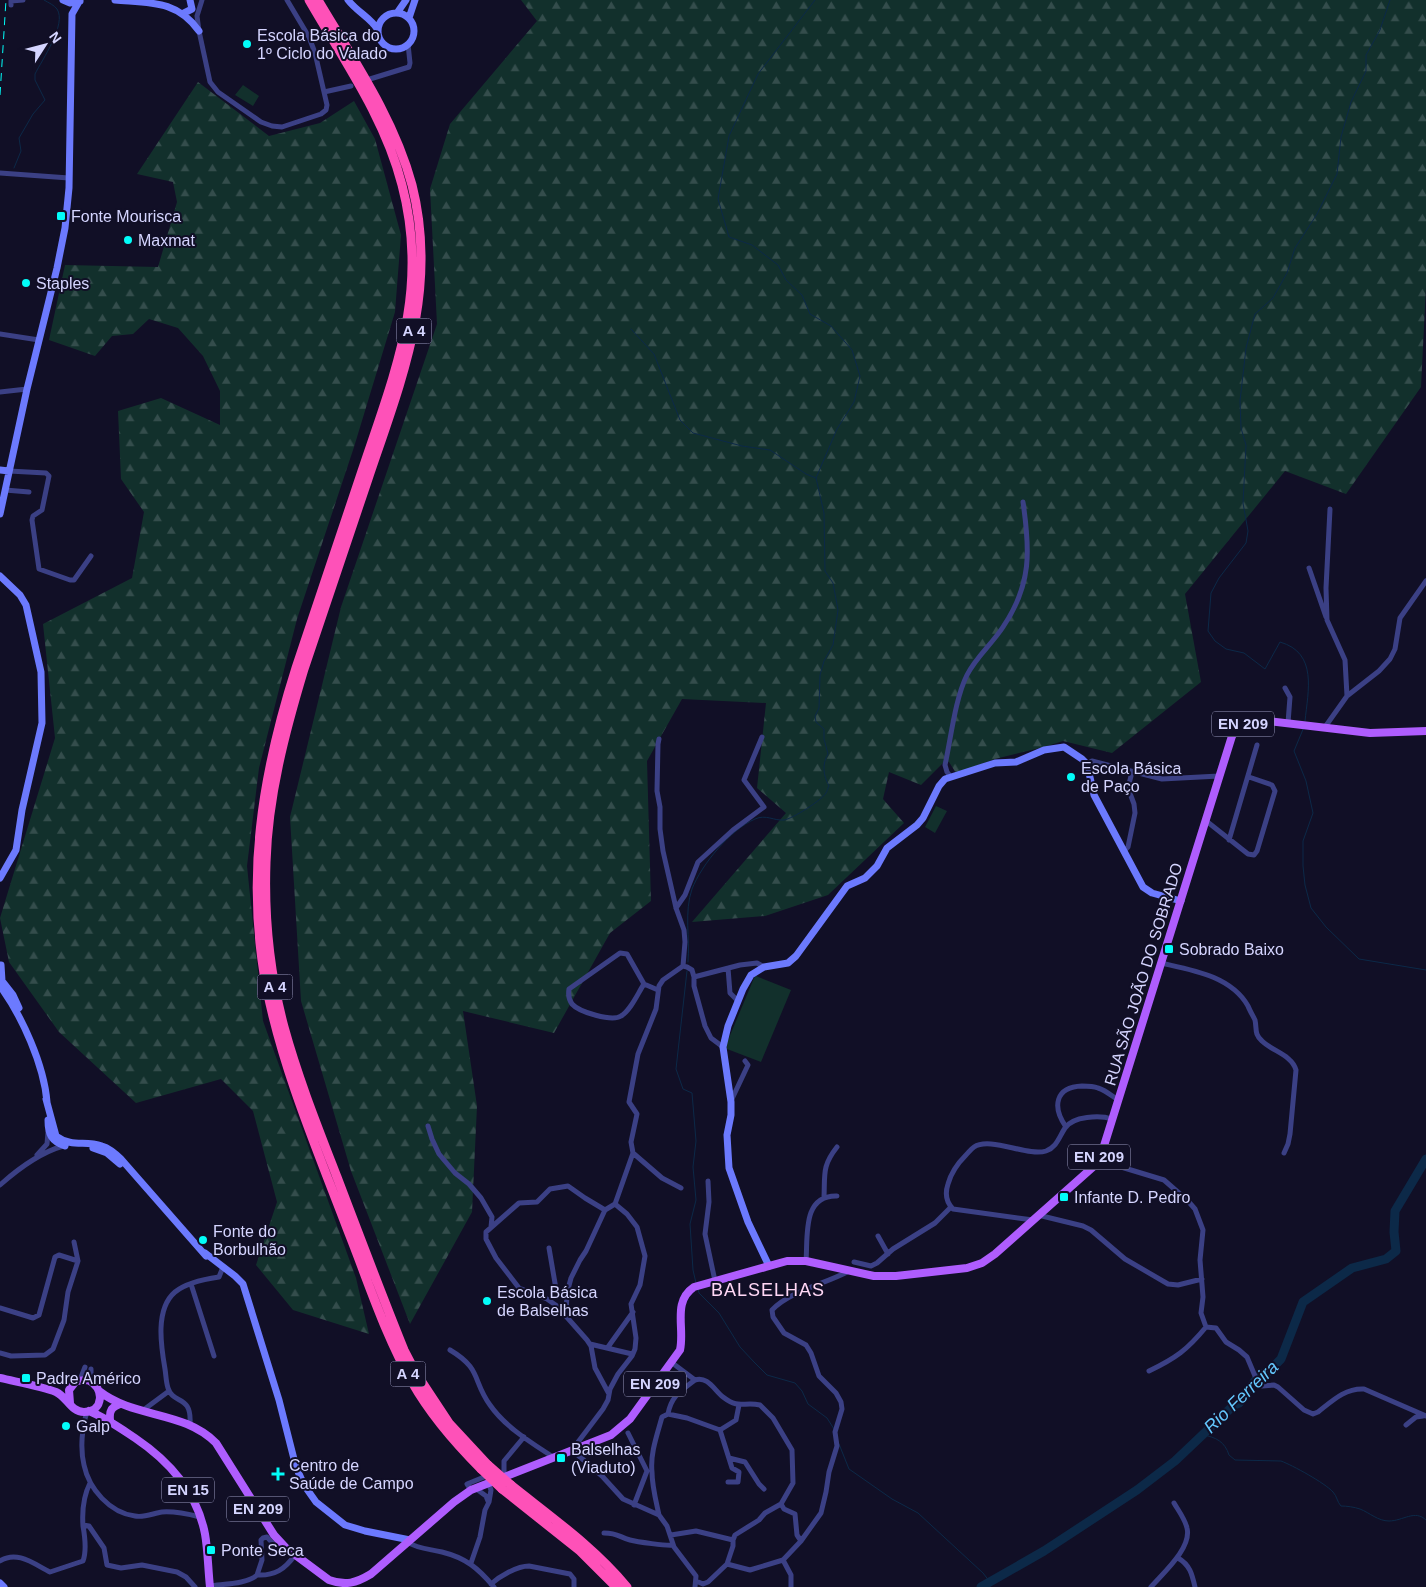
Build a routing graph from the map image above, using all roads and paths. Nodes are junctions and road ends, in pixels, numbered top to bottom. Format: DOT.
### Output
graph roads {
  1 [pos="23,0"];
  2 [pos="64,0"];
  3 [pos="81,0"];
  4 [pos="114,0"];
  5 [pos="190,0"];
  6 [pos="202,0"];
  7 [pos="286,0"];
  8 [pos="309,0"];
  9 [pos="318,0"];
  10 [pos="348,0"];
  11 [pos="352,0"];
  12 [pos="406,0"];
  13 [pos="415,0"];
  14 [pos="11,6"];
  15 [pos="184,13"];
  16 [pos="397,13"];
  17 [pos="72,14"];
  18 [pos="386,15"];
  19 [pos="409,18"];
  20 [pos="378,30"];
  21 [pos="199,31"];
  22 [pos="408,44"];
  23 [pos="370,79"];
  24 [pos="351,86"];
  25 [pos="324,92"];
  26 [pos="0,173"];
  27 [pos="68,178"];
  28 [pos="0,334"];
  29 [pos="39,340"];
  30 [pos="27,389"];
  31 [pos="0,392"];
  32 [pos="0,470"];
  33 [pos="9,471"];
  34 [pos="4,490"];
  35 [pos="29,492"];
  36 [pos="1023,502"];
  37 [pos="1330,509"];
  38 [pos="0,514"];
  39 [pos="91,556"];
  40 [pos="1309,568"];
  41 [pos="0,576"];
  42 [pos="1426,582"];
  43 [pos="1327,620"];
  44 [pos="1285,688"];
  45 [pos="1347,696"];
  46 [pos="1288,723"];
  47 [pos="1325,727"];
  48 [pos="1426,731"];
  49 [pos="762,737"];
  50 [pos="659,740"];
  51 [pos="1258,745"];
  52 [pos="1086,764"];
  53 [pos="1132,772"];
  54 [pos="1219,776"];
  55 [pos="951,777"];
  56 [pos="1249,777"];
  57 [pos="1204,824"];
  58 [pos="1229,840"];
  59 [pos="1124,851"];
  60 [pos="0,878"];
  61 [pos="1181,901"];
  62 [pos="676,908"];
  63 [pos="1161,963"];
  64 [pos="0,964"];
  65 [pos="683,966"];
  66 [pos="764,967"];
  67 [pos="728,968"];
  68 [pos="694,977"];
  69 [pos="1,982"];
  70 [pos="644,984"];
  71 [pos="658,990"];
  72 [pos="0,996"];
  73 [pos="11,996"];
  74 [pos="738,1001"];
  75 [pos="723,1047"];
  76 [pos="745,1061"];
  77 [pos="46,1099"];
  78 [pos="1118,1100"];
  79 [pos="731,1102"];
  80 [pos="1112,1120"];
  81 [pos="428,1126"];
  82 [pos="1066,1127"];
  83 [pos="48,1132"];
  84 [pos="56,1139"];
  85 [pos="47,1144"];
  86 [pos="64,1144"];
  87 [pos="837,1147"];
  88 [pos="51,1150"];
  89 [pos="633,1153"];
  90 [pos="1284,1154"];
  91 [pos="33,1160"];
  92 [pos="1098,1160"];
  93 [pos="708,1181"];
  94 [pos="0,1185"];
  95 [pos="680,1188"];
  96 [pos="837,1196"];
  97 [pos="824,1197"];
  98 [pos="615,1204"];
  99 [pos="951,1207"];
  100 [pos="605,1210"];
  101 [pos="1036,1218"];
  102 [pos="491,1228"];
  103 [pos="878,1236"];
  104 [pos="74,1242"];
  105 [pos="549,1248"];
  106 [pos="888,1254"];
  107 [pos="806,1260"];
  108 [pos="78,1261"];
  109 [pos="854,1262"];
  110 [pos="770,1266"];
  111 [pos="223,1269"];
  112 [pos="849,1271"];
  113 [pos="1202,1279"];
  114 [pos="715,1281"];
  115 [pos="191,1284"];
  116 [pos="245,1290"];
  117 [pos="567,1293"];
  118 [pos="0,1308"];
  119 [pos="633,1312"];
  120 [pos="566,1315"];
  121 [pos="1206,1327"];
  122 [pos="590,1344"];
  123 [pos="608,1347"];
  124 [pos="450,1350"];
  125 [pos="0,1353"];
  126 [pos="632,1354"];
  127 [pos="214,1356"];
  128 [pos="672,1362"];
  129 [pos="1149,1371"];
  130 [pos="0,1378"];
  131 [pos="80,1380"];
  132 [pos="695,1380"];
  133 [pos="93,1382"];
  134 [pos="71,1386"];
  135 [pos="100,1391"];
  136 [pos="169,1391"];
  137 [pos="57,1392"];
  138 [pos="609,1394"];
  139 [pos="117,1402"];
  140 [pos="70,1403"];
  141 [pos="98,1404"];
  142 [pos="739,1405"];
  143 [pos="76,1410"];
  144 [pos="88,1411"];
  145 [pos="142,1411"];
  146 [pos="668,1414"];
  147 [pos="1425,1416"];
  148 [pos="112,1422"];
  149 [pos="84,1423"];
  150 [pos="190,1424"];
  151 [pos="1406,1424"];
  152 [pos="720,1430"];
  153 [pos="628,1433"];
  154 [pos="524,1437"];
  155 [pos="572,1450"];
  156 [pos="553,1457"];
  157 [pos="729,1458"];
  158 [pos="484,1467"];
  159 [pos="649,1471"];
  160 [pos="503,1472"];
  161 [pos="488,1482"];
  162 [pos="728,1482"];
  163 [pos="90,1483"];
  164 [pos="471,1487"];
  165 [pos="506,1487"];
  166 [pos="764,1489"];
  167 [pos="489,1502"];
  168 [pos="1174,1503"];
  169 [pos="782,1504"];
  170 [pos="634,1505"];
  171 [pos="659,1515"];
  172 [pos="200,1517"];
  173 [pos="83,1525"];
  174 [pos="604,1533"];
  175 [pos="671,1535"];
  176 [pos="392,1538"];
  177 [pos="733,1540"];
  178 [pos="801,1541"];
  179 [pos="405,1544"];
  180 [pos="673,1545"];
  181 [pos="286,1548"];
  182 [pos="296,1555"];
  183 [pos="1178,1558"];
  184 [pos="784,1560"];
  185 [pos="0,1561"];
  186 [pos="471,1563"];
  187 [pos="727,1564"];
  188 [pos="257,1575"];
  189 [pos="0,1583"];
  190 [pos="363,1584"];
  191 [pos="696,1584"];
  192 [pos="210,1586"];
  193 [pos="492,1586"];
  194 [pos="4,1587"];
  195 [pos="194,1587"];
  196 [pos="574,1587"];
  197 [pos="616,1587"];
  198 [pos="627,1587"];
  199 [pos="792,1587"];
  200 [pos="1151,1587"];
  201 [pos="1195,1587"];
  1 -- 14 [label="street"];
  2 -- 3 [label="main road"];
  2 -- 17 [label="main road"];
  3 -- 17 [label="main road"];
  4 -- 15 [label="main road"];
  5 -- 15 [label="main road"];
  6 -- 21 [label="street"];
  7 -- 25 [label="street"];
  8 -- 158 [label="highway, A 4"];
  9 -- 158 [label="highway, A 4"];
  10 -- 20 [label="main road"];
  11 -- 18 [label="main road"];
  12 -- 16 [label="main road"];
  13 -- 19 [label="main road"];
  15 -- 21 [label="main road"];
  16 -- 18 [label="main road"];
  16 -- 19 [label="main road"];
  17 -- 27 [label="main road"];
  18 -- 20 [label="main road"];
  19 -- 22 [label="main road"];
  20 -- 22 [label="main road"];
  21 -- 25 [label="street"];
  22 -- 23 [label="street"];
  24 -- 25 [label="street"];
  26 -- 27 [label="street"];
  27 -- 29 [label="main road"];
  28 -- 29 [label="street"];
  29 -- 30 [label="main road"];
  30 -- 31 [label="street"];
  30 -- 33 [label="main road"];
  32 -- 33 [label="main road"];
  33 -- 34 [label="main road"];
  33 -- 39 [label="street"];
  34 -- 35 [label="street"];
  34 -- 38 [label="main road"];
  36 -- 55 [label="street"];
  37 -- 43 [label="street"];
  40 -- 43 [label="street"];
  41 -- 60 [label="main road"];
  42 -- 45 [label="street"];
  43 -- 45 [label="street"];
  44 -- 46 [label="street"];
  45 -- 47 [label="street"];
  46 -- 47 [label="main road, RUA SÃO JOÃO DO SOBRADO / EN 209"];
  46 -- 54 [label="main road, RUA SÃO JOÃO DO SOBRADO / EN 209"];
  47 -- 48 [label="main road, RUA SÃO JOÃO DO SOBRADO / EN 209"];
  49 -- 62 [label="street"];
  50 -- 62 [label="street"];
  51 -- 56 [label="street"];
  52 -- 53 [label="street"];
  52 -- 55 [label="main road"];
  52 -- 59 [label="main road"];
  53 -- 54 [label="street"];
  53 -- 59 [label="street"];
  54 -- 57 [label="main road, RUA SÃO JOÃO DO SOBRADO / EN 209"];
  55 -- 66 [label="main road"];
  56 -- 58 [label="street"];
  56 -- 58 [label="street"];
  57 -- 58 [label="street"];
  57 -- 61 [label="main road, RUA SÃO JOÃO DO SOBRADO / EN 209"];
  59 -- 61 [label="main road"];
  61 -- 63 [label="main road, RUA SÃO JOÃO DO SOBRADO / EN 209"];
  62 -- 65 [label="street"];
  63 -- 78 [label="main road, RUA SÃO JOÃO DO SOBRADO / EN 209"];
  63 -- 90 [label="street"];
  64 -- 69 [label="main road"];
  64 -- 73 [label="main road"];
  65 -- 68 [label="street"];
  65 -- 71 [label="street"];
  66 -- 67 [label="street"];
  66 -- 74 [label="main road"];
  67 -- 68 [label="street"];
  67 -- 74 [label="street"];
  68 -- 75 [label="street"];
  69 -- 73 [label="main road"];
  70 -- 70 [label="street"];
  70 -- 71 [label="street"];
  71 -- 89 [label="street"];
  72 -- 73 [label="main road"];
  73 -- 77 [label="main road"];
  74 -- 75 [label="main road"];
  75 -- 79 [label="main road"];
  76 -- 79 [label="street"];
  77 -- 83 [label="main road"];
  77 -- 84 [label="main road"];
  78 -- 80 [label="main road, RUA SÃO JOÃO DO SOBRADO / EN 209"];
  78 -- 82 [label="street"];
  79 -- 110 [label="main road"];
  80 -- 82 [label="street"];
  80 -- 92 [label="main road, RUA SÃO JOÃO DO SOBRADO / EN 209"];
  81 -- 102 [label="street"];
  82 -- 99 [label="street"];
  83 -- 84 [label="main road"];
  83 -- 85 [label="street"];
  84 -- 85 [label="street"];
  84 -- 86 [label="main road"];
  84 -- 88 [label="street"];
  85 -- 91 [label="street"];
  86 -- 88 [label="street"];
  86 -- 111 [label="main road"];
  87 -- 97 [label="street"];
  88 -- 91 [label="street"];
  89 -- 95 [label="street"];
  89 -- 98 [label="street"];
  91 -- 94 [label="street"];
  92 -- 101 [label="main road, RUA SÃO JOÃO DO SOBRADO / EN 209"];
  92 -- 113 [label="street"];
  93 -- 114 [label="street"];
  96 -- 97 [label="street"];
  97 -- 107 [label="street"];
  98 -- 100 [label="street"];
  98 -- 119 [label="street"];
  99 -- 101 [label="street"];
  99 -- 106 [label="street"];
  100 -- 102 [label="street"];
  100 -- 117 [label="street"];
  101 -- 112 [label="main road, RUA SÃO JOÃO DO SOBRADO / EN 209"];
  101 -- 113 [label="street"];
  102 -- 120 [label="street"];
  103 -- 106 [label="street"];
  104 -- 108 [label="street"];
  105 -- 117 [label="street"];
  106 -- 109 [label="street"];
  107 -- 110 [label="main road, EN 209"];
  107 -- 112 [label="main road, EN 209"];
  108 -- 118 [label="street"];
  108 -- 125 [label="street"];
  110 -- 114 [label="main road, EN 209"];
  111 -- 115 [label="street"];
  111 -- 116 [label="main road"];
  111 -- 116 [label="main road"];
  112 -- 178 [label="street"];
  113 -- 121 [label="street"];
  114 -- 128 [label="main road, EN 209"];
  115 -- 127 [label="street"];
  115 -- 136 [label="street"];
  116 -- 176 [label="main road"];
  117 -- 120 [label="street"];
  119 -- 123 [label="street"];
  119 -- 126 [label="street"];
  120 -- 122 [label="street"];
  121 -- 129 [label="street"];
  121 -- 147 [label="street"];
  122 -- 123 [label="street"];
  122 -- 138 [label="street"];
  123 -- 126 [label="street"];
  124 -- 154 [label="street"];
  126 -- 138 [label="street"];
  128 -- 132 [label="street"];
  128 -- 155 [label="main road, EN 209"];
  130 -- 137 [label="main road"];
  131 -- 133 [label="main road"];
  131 -- 133 [label="street"];
  131 -- 134 [label="main road"];
  132 -- 142 [label="street"];
  132 -- 146 [label="street"];
  133 -- 135 [label="main road"];
  134 -- 137 [label="main road"];
  134 -- 140 [label="main road"];
  135 -- 139 [label="main road, EN 209"];
  135 -- 141 [label="main road"];
  136 -- 145 [label="street"];
  136 -- 150 [label="street"];
  137 -- 140 [label="main road"];
  138 -- 155 [label="street"];
  139 -- 141 [label="main road, EN 209"];
  139 -- 145 [label="main road, EN 209"];
  139 -- 148 [label="main road"];
  140 -- 143 [label="main road"];
  141 -- 144 [label="main road"];
  141 -- 148 [label="main road, EN 15"];
  142 -- 152 [label="street"];
  142 -- 169 [label="street"];
  143 -- 144 [label="main road, EN 15"];
  143 -- 149 [label="street"];
  144 -- 148 [label="main road, EN 15"];
  144 -- 149 [label="street"];
  145 -- 150 [label="main road, EN 209"];
  146 -- 152 [label="street"];
  146 -- 159 [label="street"];
  147 -- 151 [label="street"];
  148 -- 172 [label="main road, EN 15"];
  149 -- 163 [label="street"];
  150 -- 181 [label="main road, EN 209"];
  152 -- 157 [label="street"];
  153 -- 159 [label="street"];
  154 -- 156 [label="street"];
  154 -- 160 [label="street"];
  155 -- 156 [label="main road, EN 209"];
  155 -- 170 [label="street"];
  156 -- 160 [label="main road, EN 209"];
  157 -- 162 [label="street"];
  157 -- 166 [label="street"];
  158 -- 165 [label="highway, A 4, bridge"];
  159 -- 170 [label="street"];
  159 -- 171 [label="street"];
  160 -- 161 [label="main road, EN 209"];
  160 -- 164 [label="street"];
  161 -- 164 [label="main road, EN 209"];
  161 -- 167 [label="street"];
  163 -- 172 [label="street"];
  163 -- 173 [label="street"];
  164 -- 167 [label="street"];
  164 -- 179 [label="main road, EN 209"];
  165 -- 197 [label="highway, A 4"];
  165 -- 198 [label="highway, A 4"];
  167 -- 186 [label="street"];
  168 -- 183 [label="street"];
  169 -- 177 [label="street"];
  169 -- 178 [label="street"];
  170 -- 171 [label="street"];
  171 -- 175 [label="street"];
  172 -- 192 [label="main road, EN 15"];
  173 -- 185 [label="street"];
  173 -- 195 [label="street"];
  174 -- 180 [label="street"];
  175 -- 177 [label="street"];
  175 -- 180 [label="street"];
  176 -- 179 [label="main road"];
  176 -- 179 [label="main road"];
  177 -- 187 [label="street"];
  178 -- 184 [label="street"];
  179 -- 186 [label="street"];
  179 -- 190 [label="main road, EN 209"];
  180 -- 191 [label="street"];
  181 -- 182 [label="main road, EN 209"];
  181 -- 188 [label="street"];
  182 -- 188 [label="street"];
  182 -- 190 [label="main road, EN 209"];
  183 -- 200 [label="street"];
  183 -- 201 [label="street"];
  184 -- 187 [label="street"];
  184 -- 199 [label="street"];
  186 -- 193 [label="street"];
  187 -- 191 [label="street"];
  188 -- 192 [label="street"];
  189 -- 194 [label="main road"];
  193 -- 196 [label="street"];
}
